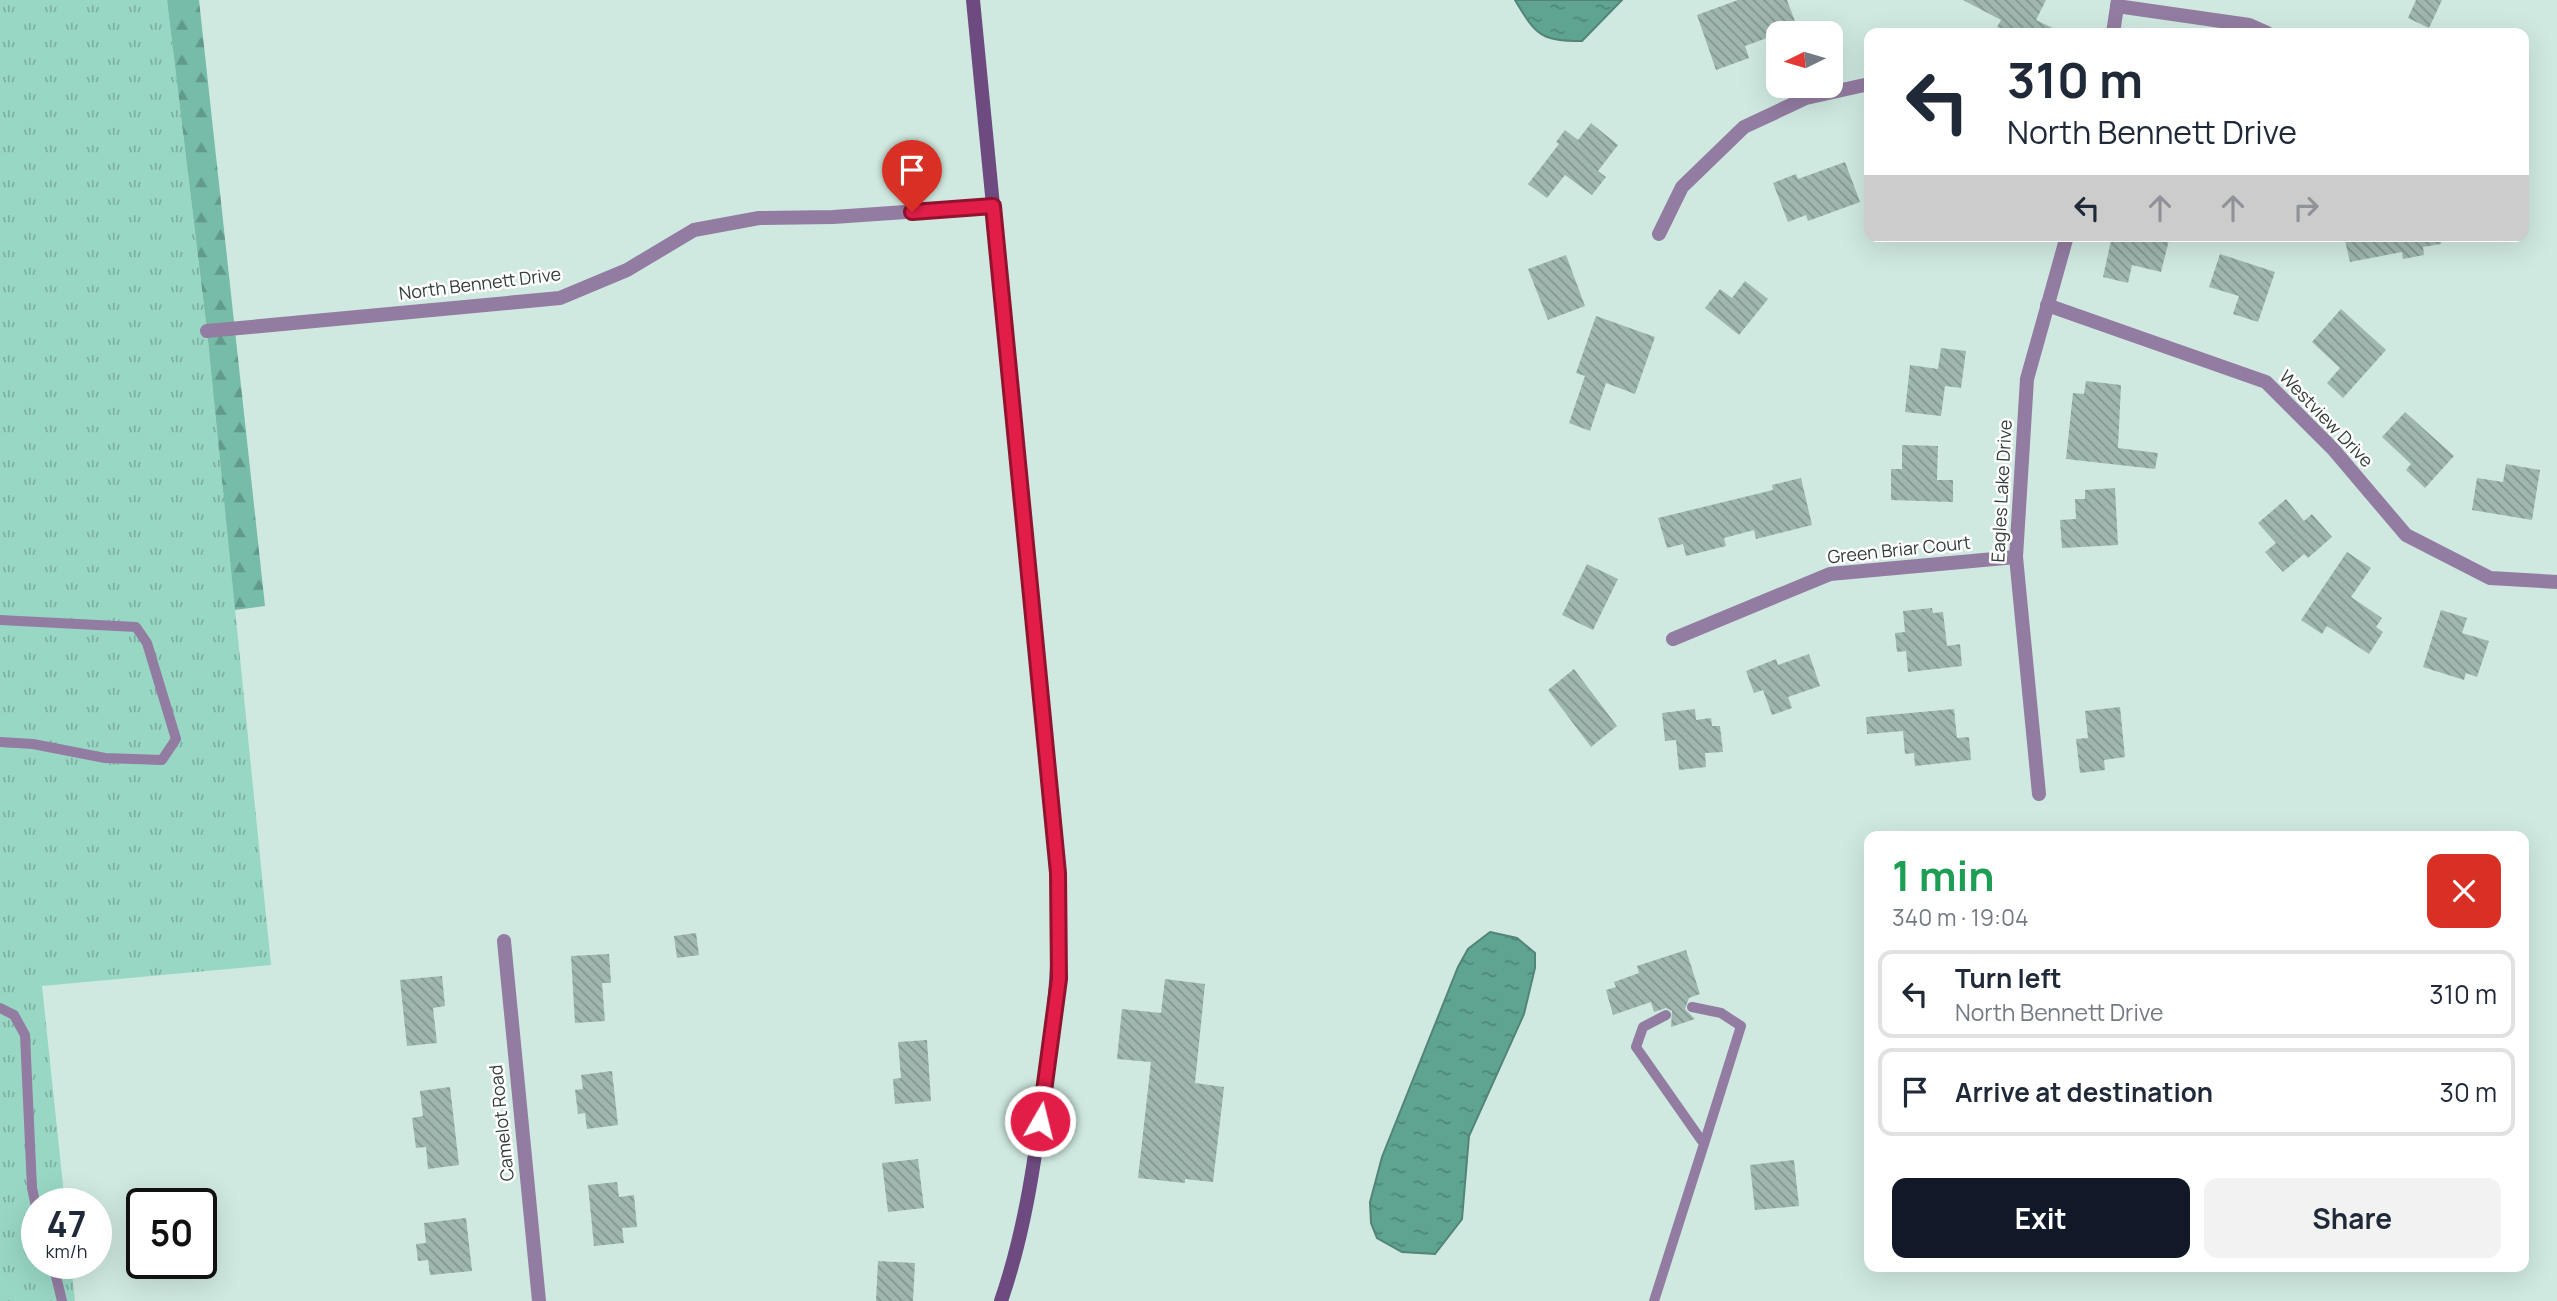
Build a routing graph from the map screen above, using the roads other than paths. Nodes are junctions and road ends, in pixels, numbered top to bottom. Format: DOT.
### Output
graph roads {
  1 [pos="973,0"];
  2 [pos="2117,3"];
  3 [pos="2114,28"];
  4 [pos="2256,28"];
  5 [pos="1864,85"];
  6 [pos="993,206"];
  7 [pos="1659,234"];
  8 [pos="2065,242"];
  9 [pos="2047,304"];
  10 [pos="207,331"];
  11 [pos="2016,557"];
  12 [pos="2557,582"];
  13 [pos="0,620"];
  14 [pos="1673,639"];
  15 [pos="0,742"];
  16 [pos="2039,794"];
  17 [pos="504,941"];
  18 [pos="1692,1007"];
  19 [pos="0,1008"];
  20 [pos="1666,1015"];
  21 [pos="1704,1144"];
  22 [pos="32,1188"];
  23 [pos="57,1279"];
  24 [pos="62,1301"];
  25 [pos="539,1301"];
  26 [pos="1001,1301"];
  27 [pos="1654,1301"];
  1 -- 6 [label="main road"];
  2 -- 3 [label="street"];
  2 -- 4 [label="street"];
  5 -- 7 [label="street"];
  6 -- 10 [label="street, North Bennett Drive"];
  6 -- 26 [label="main road"];
  8 -- 9 [label="street, Eagles Lake Drive"];
  9 -- 11 [label="street, Eagles Lake Drive"];
  9 -- 12 [label="street, Westview Drive"];
  11 -- 14 [label="street, Green Briar Court"];
  11 -- 16 [label="street, Eagles Lake Drive"];
  13 -- 15 [label="lane"];
  17 -- 25 [label="street, Camelot Road"];
  18 -- 21 [label="lane"];
  19 -- 22 [label="lane"];
  20 -- 21 [label="lane"];
  21 -- 27 [label="lane"];
  23 -- 24 [label="lane"];
}
